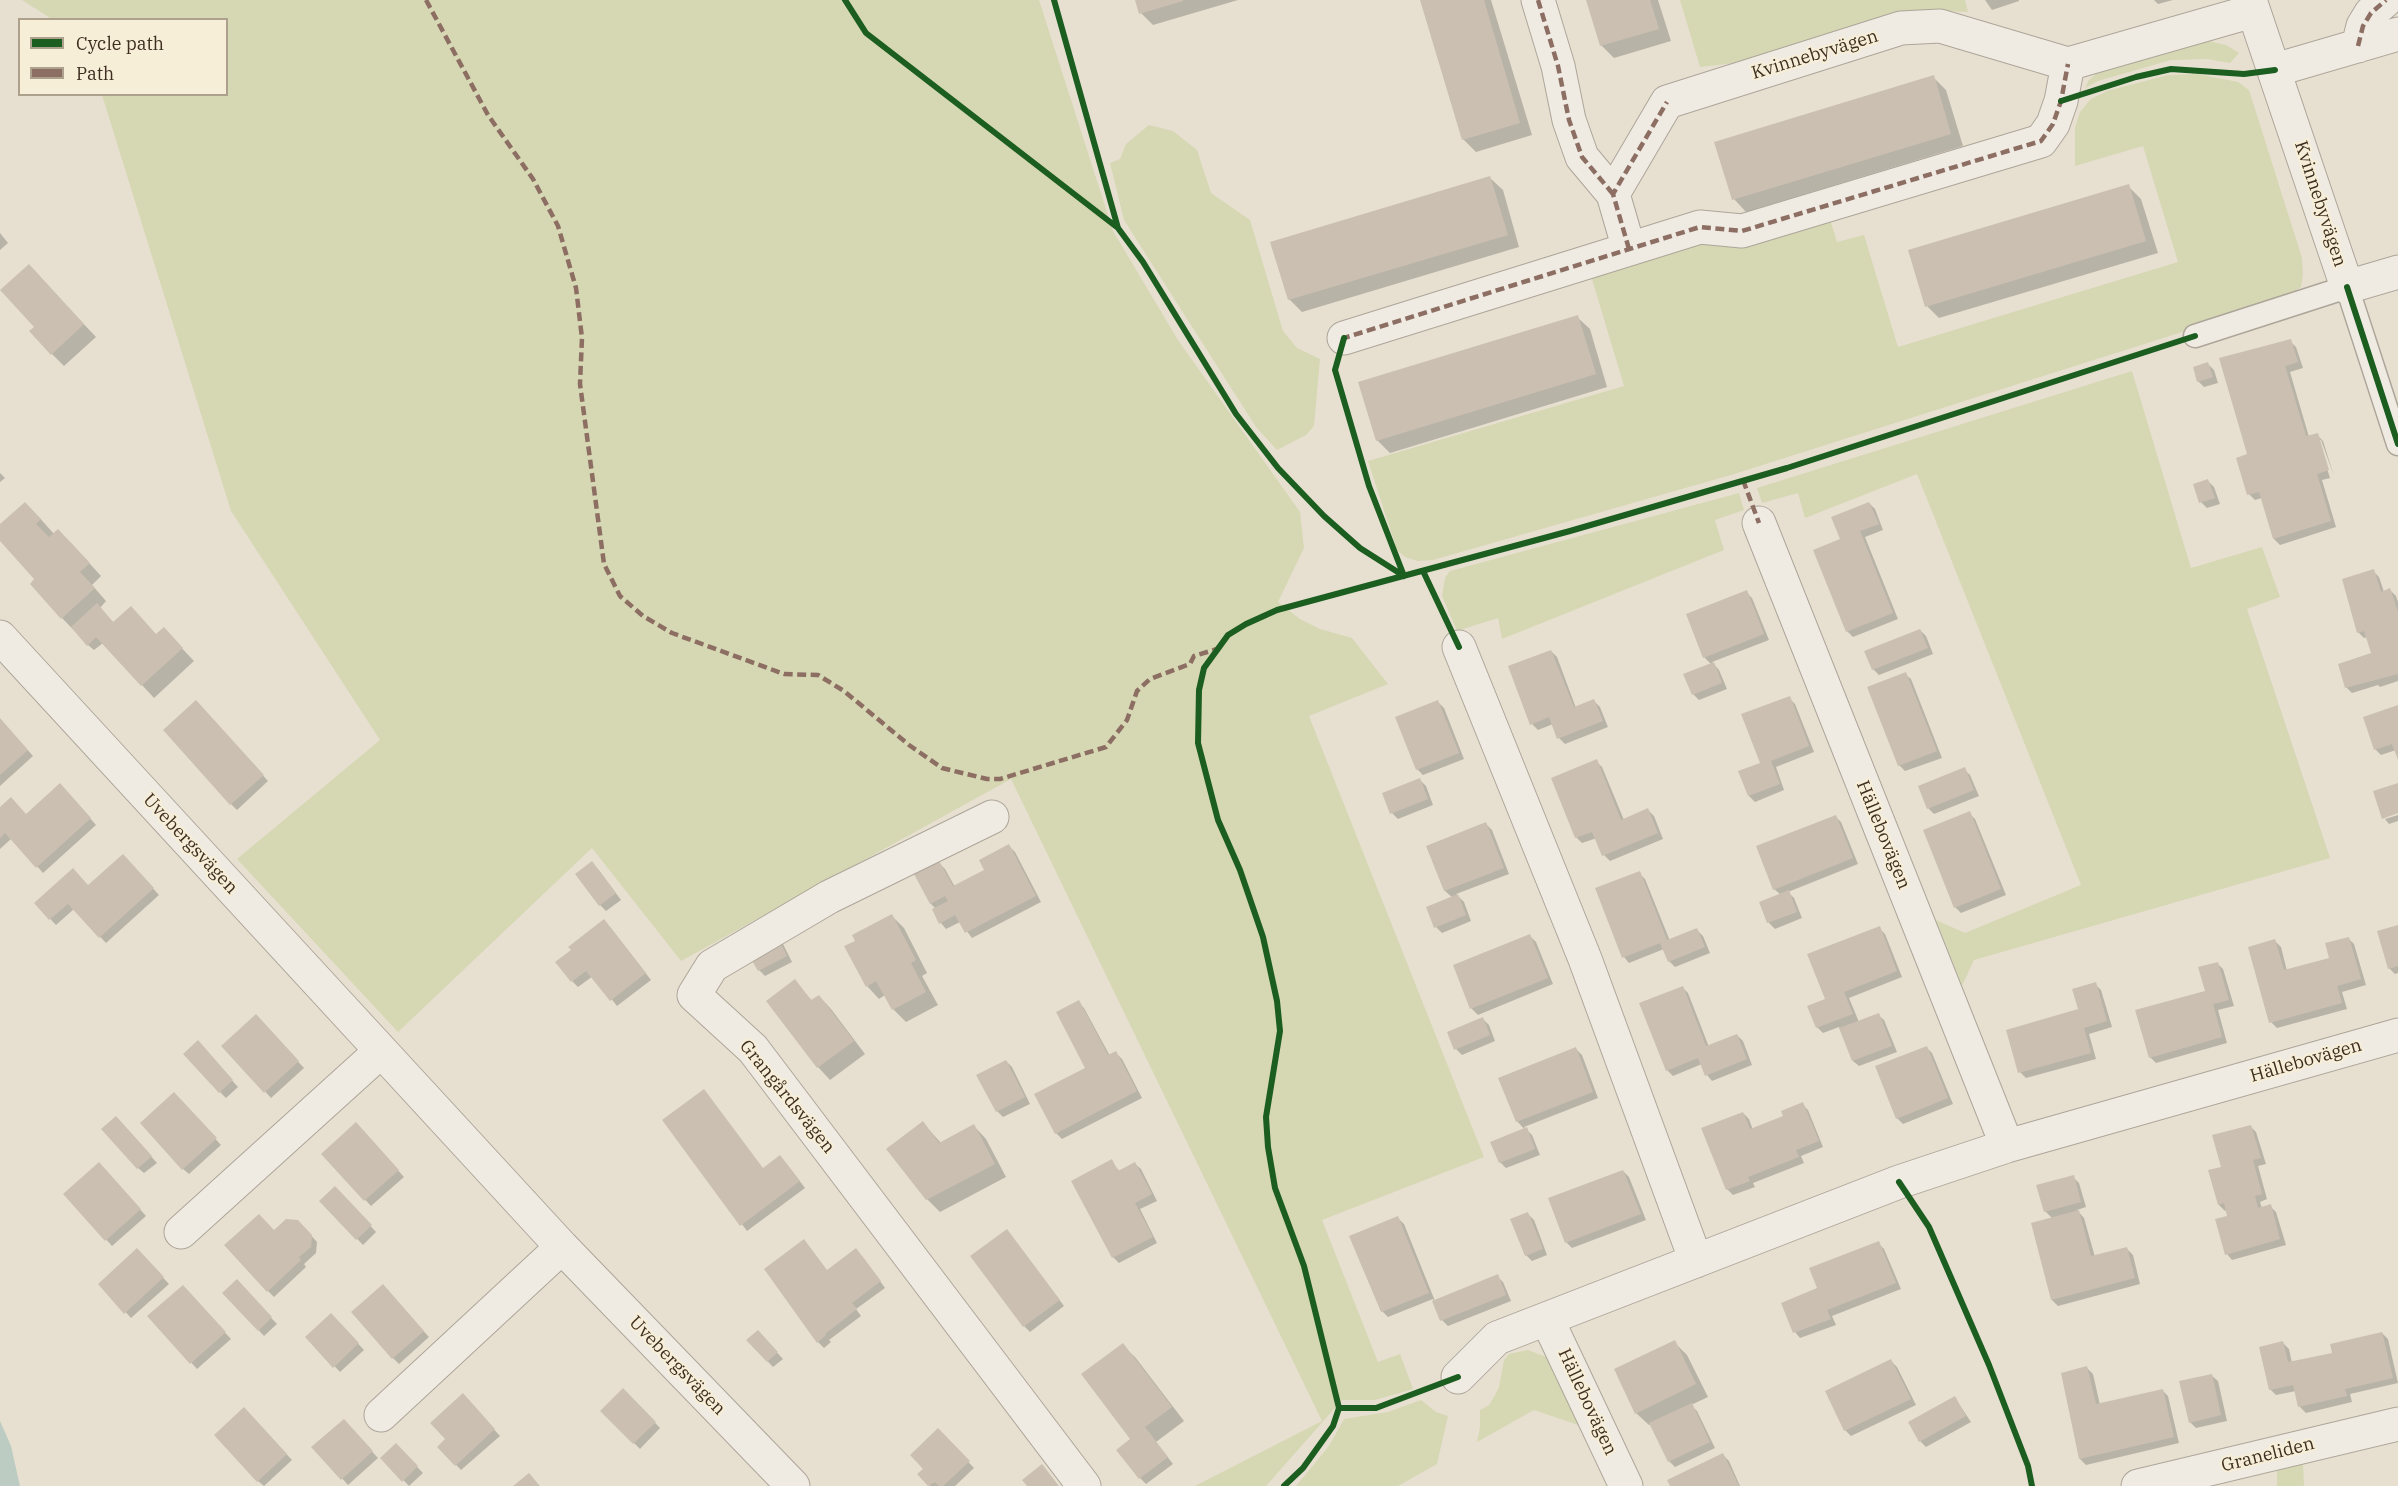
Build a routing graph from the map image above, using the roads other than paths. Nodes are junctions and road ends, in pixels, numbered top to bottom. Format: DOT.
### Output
graph roads {
  1 [pos="1538,0"];
  2 [pos="2386,0"];
  3 [pos="2252,5"];
  4 [pos="2398,34"];
  5 [pos="2358,46"];
  6 [pos="2068,64"];
  7 [pos="2275,70"];
  8 [pos="1613,194"];
  9 [pos="1629,249"];
  10 [pos="2398,272"];
  11 [pos="2347,287"];
  12 [pos="2195,336"];
  13 [pos="1344,338"];
  14 [pos="2398,444"];
  15 [pos="1759,524"];
  16 [pos="0,637"];
  17 [pos="1459,646"];
  18 [pos="992,817"];
  19 [pos="2398,1035"];
  20 [pos="381,1052"];
  21 [pos="2007,1146"];
  22 [pos="181,1232"];
  23 [pos="562,1247"];
  24 [pos="1696,1261"];
  25 [pos="1547,1319"];
  26 [pos="1458,1377"];
  27 [pos="381,1415"];
  28 [pos="2398,1424"];
  29 [pos="793,1486"];
  30 [pos="1084,1486"];
  31 [pos="1626,1486"];
  32 [pos="2138,1486"];
  1 -- 8 [label="street"];
  2 -- 5 [label="street"];
  3 -- 6 [label="street, Kvinnebyvägen"];
  3 -- 7 [label="street, Kvinnebyvägen"];
  4 -- 5 [label="street"];
  5 -- 7 [label="street"];
  6 -- 8 [label="street, Kvinnebyvägen"];
  6 -- 9 [label="street"];
  7 -- 11 [label="street, Kvinnebyvägen"];
  8 -- 9 [label="street"];
  9 -- 13 [label="street"];
  10 -- 11 [label="street, Kvinnebyvägen"];
  11 -- 12 [label="lane"];
  11 -- 14 [label="lane"];
  15 -- 21 [label="street, Hällebovägen"];
  16 -- 20 [label="street, Uvebergsvägen"];
  17 -- 24 [label="street"];
  18 -- 30 [label="street, Grangårdsvägen"];
  19 -- 21 [label="street, Hällebovägen"];
  20 -- 22 [label="street"];
  20 -- 23 [label="street, Uvebergsvägen"];
  21 -- 24 [label="street, Hällebovägen"];
  23 -- 27 [label="street"];
  23 -- 29 [label="street, Uvebergsvägen"];
  24 -- 25 [label="street, Hällebovägen"];
  25 -- 26 [label="street, Hällebovägen"];
  25 -- 31 [label="street, Hällebovägen"];
  28 -- 32 [label="street, Graneliden"];
}
